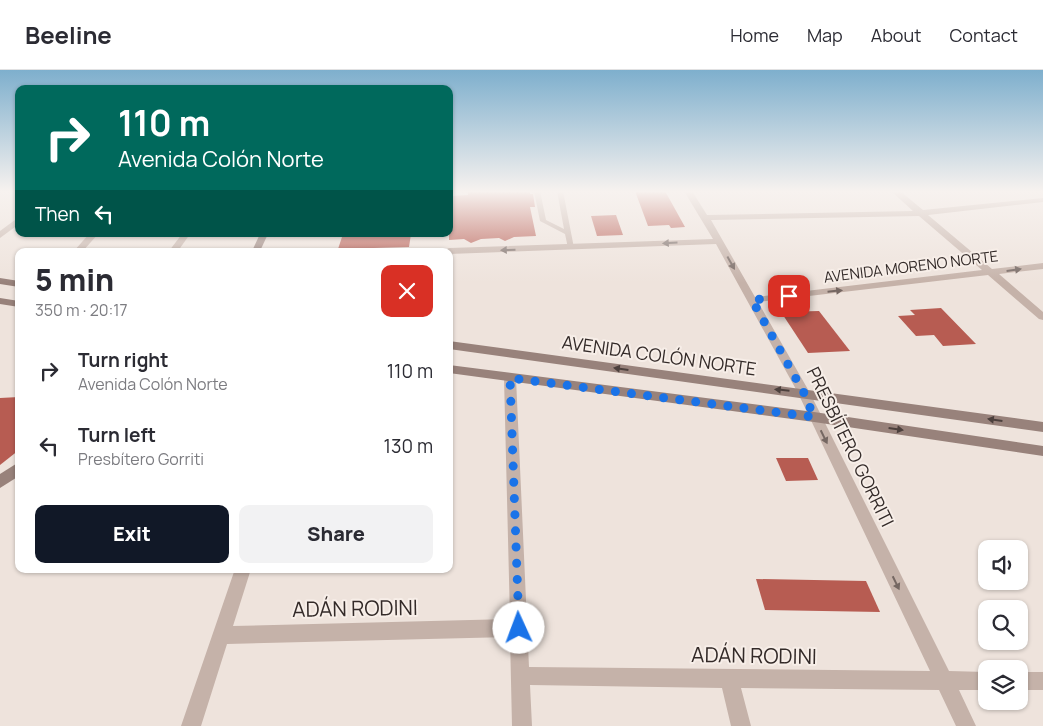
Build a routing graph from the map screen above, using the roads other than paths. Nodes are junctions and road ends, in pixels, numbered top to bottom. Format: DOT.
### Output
graph roads {
  1 [pos="544,222"];
  2 [pos="566,222"];
  3 [pos="707,222"];
  4 [pos="930,222"];
  5 [pos="15,223"];
  6 [pos="568,233"];
  7 [pos="0,235"];
  8 [pos="91,237"];
  9 [pos="184,237"];
  10 [pos="719,241"];
  11 [pos="81,248"];
  12 [pos="175,248"];
  13 [pos="571,248"];
  14 [pos="453,252"];
  15 [pos="1043,266"];
  16 [pos="991,273"];
  17 [pos="0,281"];
  18 [pos="15,283"];
  19 [pos="752,300"];
  20 [pos="0,301"];
  21 [pos="15,303"];
  22 [pos="1043,317"];
  23 [pos="453,346"];
  24 [pos="453,370"];
  25 [pos="510,378"];
  26 [pos="804,393"];
  27 [pos="814,417"];
  28 [pos="1043,427"];
  29 [pos="1043,450"];
  30 [pos="15,471"];
  31 [pos="0,482"];
  32 [pos="242,573"];
  33 [pos="519,628"];
  34 [pos="223,635"];
  35 [pos="521,676"];
  36 [pos="729,679"];
  37 [pos="944,681"];
  38 [pos="978,681"];
  39 [pos="1028,681"];
  40 [pos="1043,681"];
  41 [pos="191,726"];
  42 [pos="522,726"];
  43 [pos="741,726"];
  44 [pos="966,726"];
  1 -- 6 [label="lane"];
  2 -- 6 [label="lane"];
  3 -- 10 [label="street, PRESBÍTERO GORRITI"];
  4 -- 16 [label="street"];
  5 -- 7 [label="street"];
  6 -- 13 [label="lane"];
  8 -- 11 [label="street"];
  9 -- 12 [label="street"];
  10 -- 13 [label="street, one-way"];
  10 -- 19 [label="street, PRESBÍTERO GORRITI, one-way"];
  13 -- 14 [label="street, one-way"];
  16 -- 15 [label="street, AVENIDA MORENO NORTE, one-way"];
  19 -- 16 [label="street, AVENIDA MORENO NORTE, one-way"];
  16 -- 22 [label="street"];
  17 -- 18 [label="main road"];
  19 -- 26 [label="street, PRESBÍTERO GORRITI"];
  20 -- 21 [label="main road"];
  26 -- 23 [label="main road, AVENIDA COLÓN NORTE, one-way"];
  24 -- 25 [label="main road"];
  25 -- 27 [label="main road"];
  25 -- 33 [label="street"];
  26 -- 27 [label="street, PRESBÍTERO GORRITI"];
  28 -- 26 [label="main road, AVENIDA COLÓN NORTE, one-way"];
  27 -- 29 [label="main road, one-way"];
  27 -- 37 [label="street, PRESBÍTERO GORRITI, one-way"];
  30 -- 31 [label="main road"];
  32 -- 34 [label="street"];
  33 -- 34 [label="street, ADÁN RODINI"];
  33 -- 35 [label="street"];
  34 -- 41 [label="street"];
  35 -- 36 [label="street, ADÁN RODINI"];
  35 -- 42 [label="street"];
  36 -- 37 [label="street, ADÁN RODINI"];
  36 -- 43 [label="street"];
  37 -- 38 [label="street, ADÁN RODINI"];
  37 -- 44 [label="street, PRESBÍTERO GORRITI"];
  39 -- 40 [label="street"];
}
